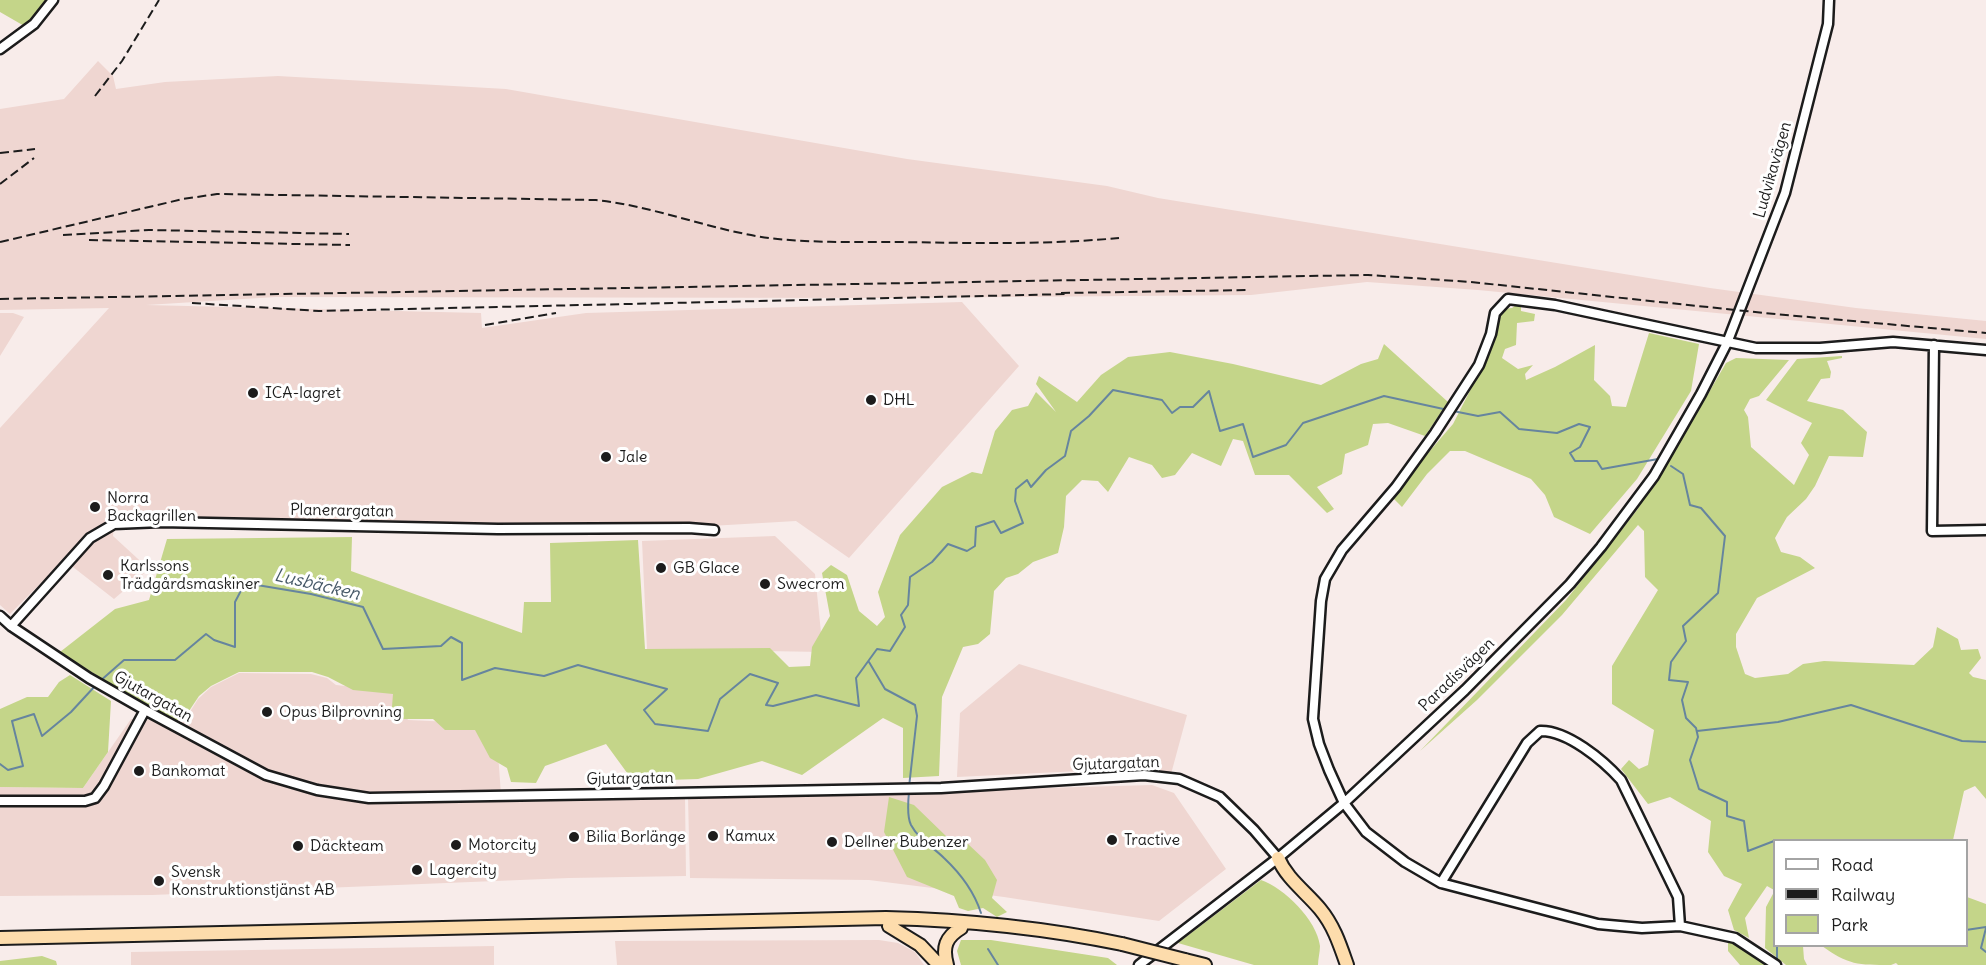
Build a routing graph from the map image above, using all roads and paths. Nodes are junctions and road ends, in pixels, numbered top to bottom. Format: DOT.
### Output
graph roads {
  1 [pos="53,0"];
  2 [pos="1829,0"];
  3 [pos="0,49"];
  4 [pos="1727,343"];
  5 [pos="1935,345"];
  6 [pos="1986,350"];
  7 [pos="714,530"];
  8 [pos="1986,530"];
  9 [pos="0,616"];
  10 [pos="11,626"];
  11 [pos="144,710"];
  12 [pos="0,801"];
  13 [pos="1344,803"];
  14 [pos="1278,858"];
  15 [pos="1441,883"];
  16 [pos="889,926"];
  17 [pos="1680,926"];
  18 [pos="962,928"];
  19 [pos="0,938"];
  20 [pos="0,945"];
  21 [pos="1340,945"];
  22 [pos="1121,946"];
  23 [pos="1183,962"];
  24 [pos="939,965"];
  25 [pos="947,965"];
  26 [pos="1139,965"];
  27 [pos="1205,965"];
  28 [pos="1338,965"];
  29 [pos="1347,965"];
  30 [pos="1776,965"];
  1 -- 3 [label="street"];
  2 -- 4 [label="street, Ludvikavägen"];
  4 -- 5 [label="street"];
  4 -- 13 [label="street, Paradisvägen"];
  4 -- 13 [label="street"];
  5 -- 6 [label="street"];
  5 -- 8 [label="street"];
  7 -- 10 [label="street, Planerargatan"];
  9 -- 10 [label="street, Gjutargatan"];
  10 -- 11 [label="street, Gjutargatan"];
  11 -- 12 [label="street"];
  11 -- 14 [label="street, Gjutargatan"];
  13 -- 14 [label="street, Paradisvägen"];
  13 -- 15 [label="street"];
  14 -- 21 [label="highway"];
  14 -- 26 [label="street, Paradisvägen"];
  15 -- 17 [label="street"];
  15 -- 17 [label="street"];
  16 -- 18 [label="highway"];
  16 -- 20 [label="highway"];
  16 -- 24 [label="highway"];
  17 -- 30 [label="street"];
  18 -- 22 [label="highway"];
  18 -- 25 [label="highway"];
  19 -- 22 [label="highway"];
  21 -- 28 [label="highway"];
  21 -- 29 [label="highway"];
  22 -- 23 [label="highway, bridge"];
  23 -- 27 [label="highway"];
}
